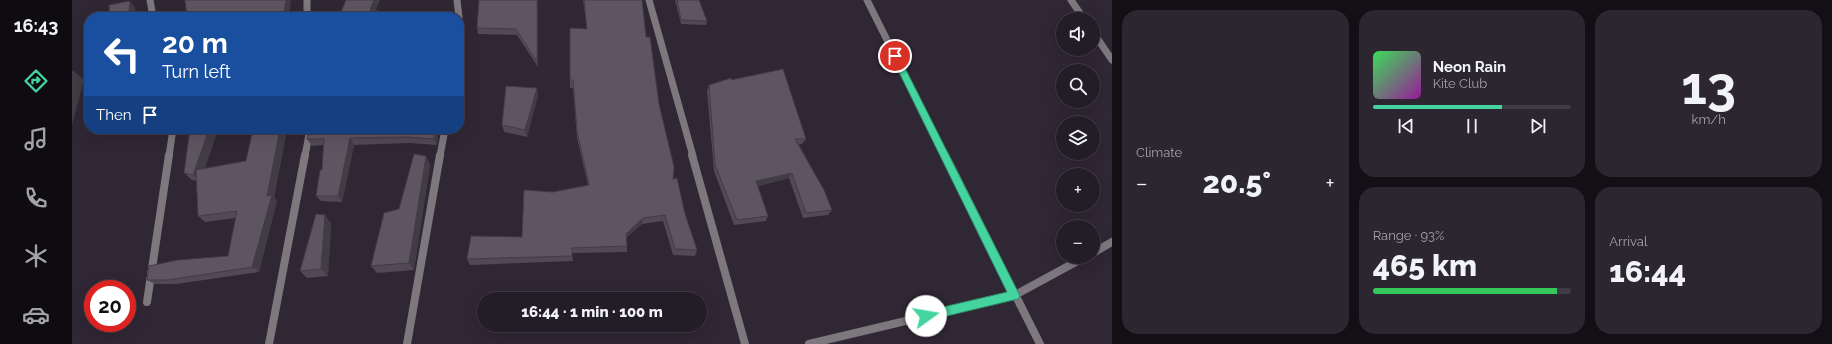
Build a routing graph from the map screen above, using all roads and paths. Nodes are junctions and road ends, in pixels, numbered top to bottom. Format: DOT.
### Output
graph roads {
  1 [pos="150,0"];
  2 [pos="306,0"];
  3 [pos="457,0"];
  4 [pos="649,0"];
  5 [pos="867,0"];
  6 [pos="1071,0"];
  7 [pos="152,12"];
  8 [pos="307,12"];
  9 [pos="458,12"];
  10 [pos="1079,12"];
  11 [pos="1100,42"];
  12 [pos="1112,60"];
  13 [pos="171,134"];
  14 [pos="309,134"];
  15 [pos="444,134"];
  16 [pos="1112,242"];
  17 [pos="1100,249"];
  18 [pos="1072,264"];
  19 [pos="1014,296"];
  20 [pos="147,302"];
  21 [pos="269,344"];
  22 [pos="407,344"];
  23 [pos="745,344"];
  24 [pos="809,344"];
  25 [pos="1040,344"];
  1 -- 7 [label="street"];
  2 -- 8 [label="street"];
  3 -- 9 [label="street"];
  4 -- 23 [label="street"];
  5 -- 19 [label="street"];
  6 -- 10 [label="street"];
  11 -- 12 [label="street"];
  13 -- 20 [label="street"];
  14 -- 21 [label="street"];
  15 -- 22 [label="street"];
  16 -- 17 [label="street"];
  18 -- 19 [label="street"];
  19 -- 24 [label="street"];
  19 -- 25 [label="street"];
}
